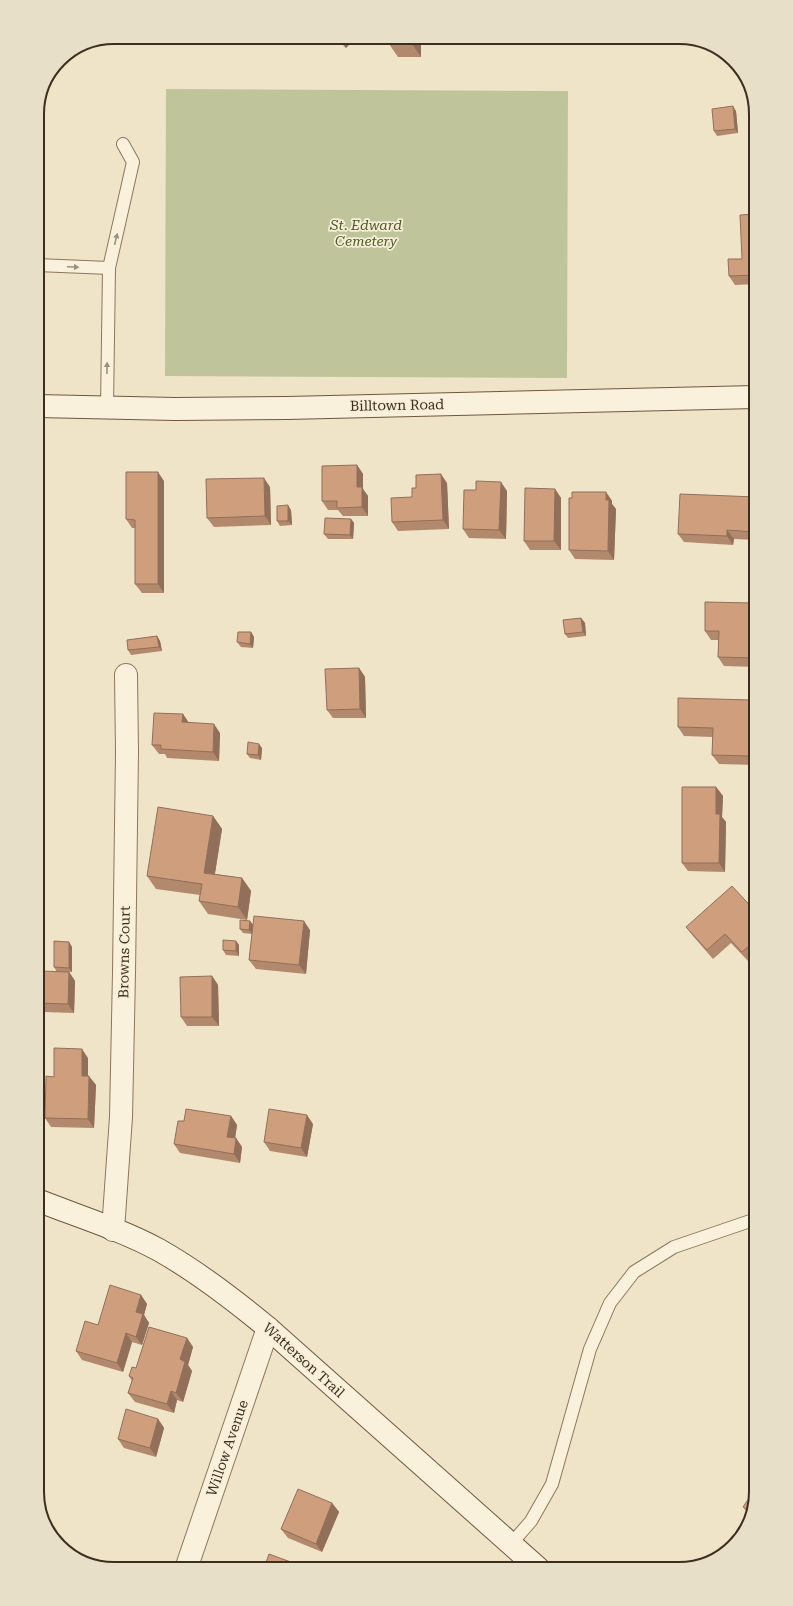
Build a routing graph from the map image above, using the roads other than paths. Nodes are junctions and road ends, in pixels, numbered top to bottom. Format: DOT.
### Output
graph roads {
  1 [pos="123,144"];
  2 [pos="44,265"];
  3 [pos="109,268"];
  4 [pos="749,397"];
  5 [pos="44,406"];
  6 [pos="107,407"];
  7 [pos="126,675"];
  8 [pos="44,1203"];
  9 [pos="749,1221"];
  10 [pos="113,1230"];
  11 [pos="268,1328"];
  12 [pos="511,1544"];
  13 [pos="188,1562"];
  14 [pos="531,1562"];
  3 -- 1 [label="lane, one-way"];
  2 -- 3 [label="lane, one-way"];
  6 -- 3 [label="lane, one-way"];
  4 -- 6 [label="main road, Billtown Road"];
  5 -- 6 [label="main road, Billtown Road"];
  7 -- 10 [label="main road, Browns Court"];
  8 -- 10 [label="main road, Watterson Trail"];
  9 -- 12 [label="lane"];
  10 -- 11 [label="main road, Watterson Trail"];
  11 -- 12 [label="main road, Watterson Trail"];
  11 -- 13 [label="main road, Willow Avenue"];
  12 -- 14 [label="main road, Watterson Trail"];
}
